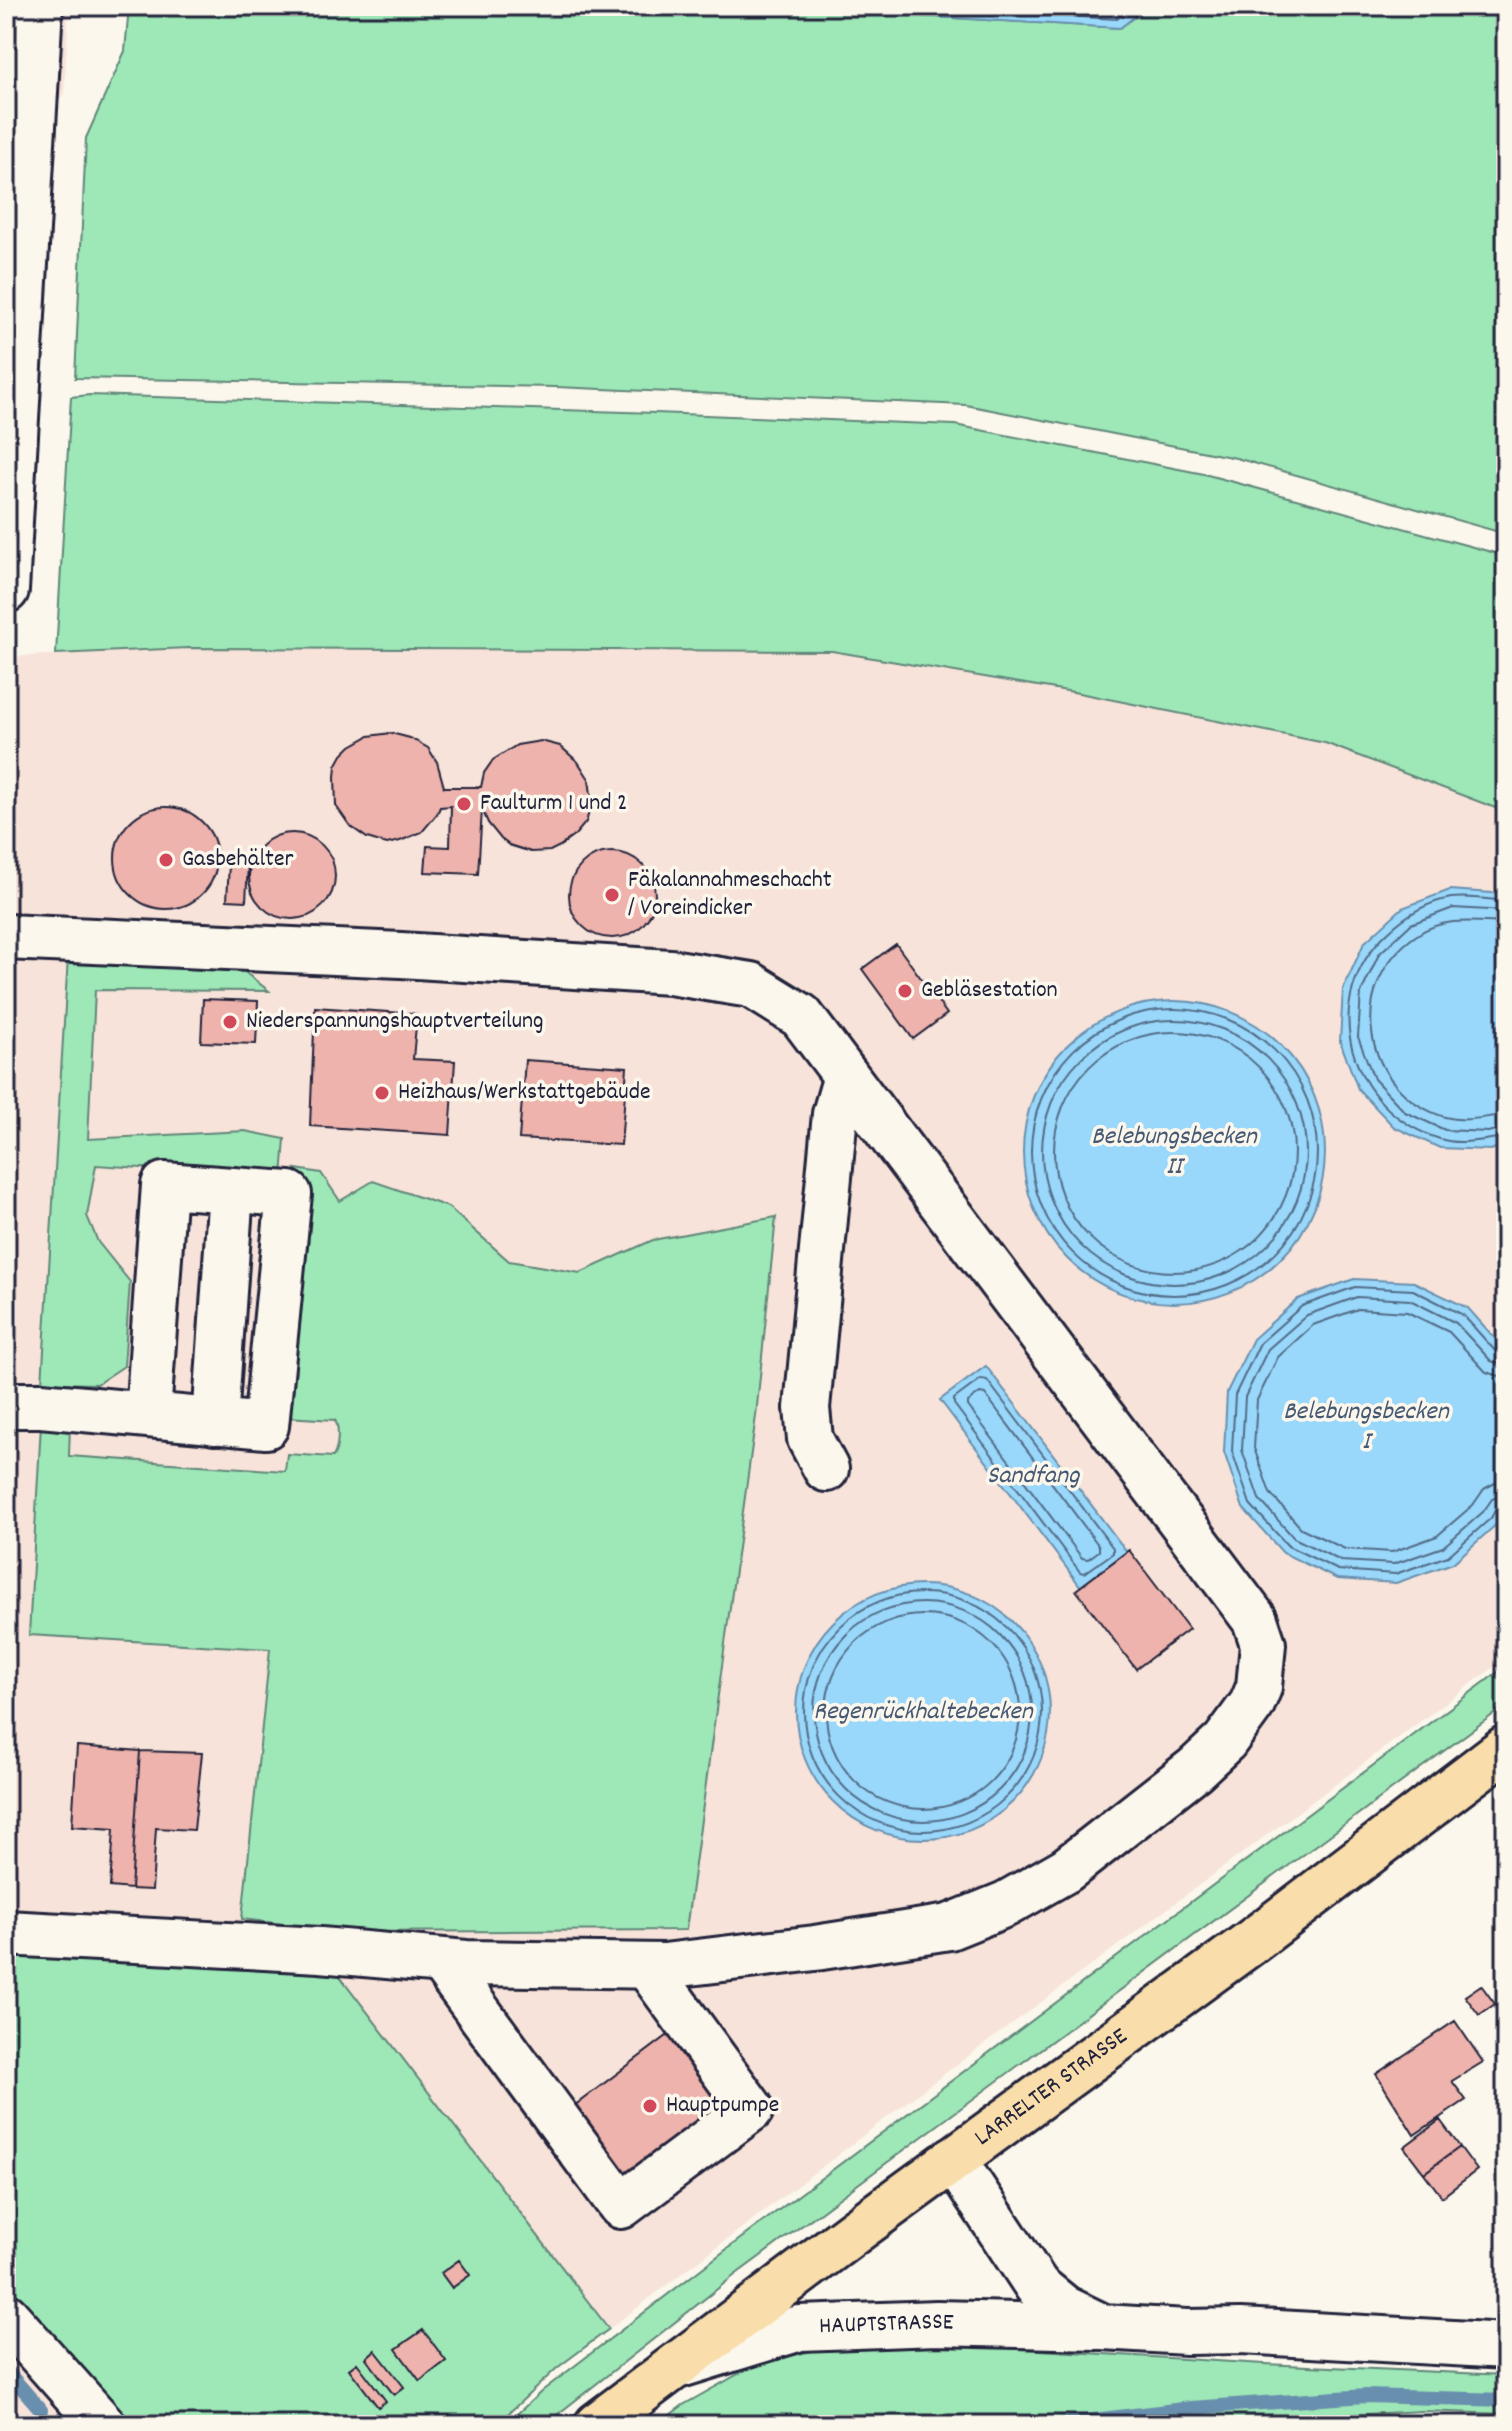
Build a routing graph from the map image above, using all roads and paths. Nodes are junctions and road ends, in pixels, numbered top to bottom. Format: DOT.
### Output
graph roads {
  1 [pos="40,6"];
  2 [pos="6,590"];
  3 [pos="6,937"];
  4 [pos="846,1076"];
  5 [pos="231,1190"];
  6 [pos="6,1405"];
  7 [pos="148,1415"];
  8 [pos="215,1422"];
  9 [pos="826,1469"];
  10 [pos="1506,1748"];
  11 [pos="6,1933"];
  12 [pos="441,1961"];
  13 [pos="647,1966"];
  14 [pos="953,2159"];
  15 [pos="6,2316"];
  16 [pos="1103,2327"];
  17 [pos="1506,2346"];
  18 [pos="674,2366"];
  19 [pos="103,2425"];
  20 [pos="597,2425"];
  1 -- 2 [label="street"];
  3 -- 4 [label="street"];
  4 -- 9 [label="street"];
  4 -- 13 [label="street"];
  5 -- 7 [label="street"];
  5 -- 8 [label="street"];
  5 -- 8 [label="street"];
  6 -- 7 [label="street"];
  7 -- 8 [label="street"];
  10 -- 14 [label="main road, LARRELTER STRASSE"];
  11 -- 12 [label="street"];
  12 -- 13 [label="street"];
  12 -- 13 [label="street"];
  14 -- 16 [label="street, HAUPTSTRASSE"];
  14 -- 18 [label="main road, LARRELTER STRASSE"];
  15 -- 19 [label="street"];
  16 -- 17 [label="street, HAUPTSTRASSE"];
  16 -- 18 [label="street, HAUPTSTRASSE"];
  18 -- 20 [label="main road, LARRELTER STRASSE"];
}
